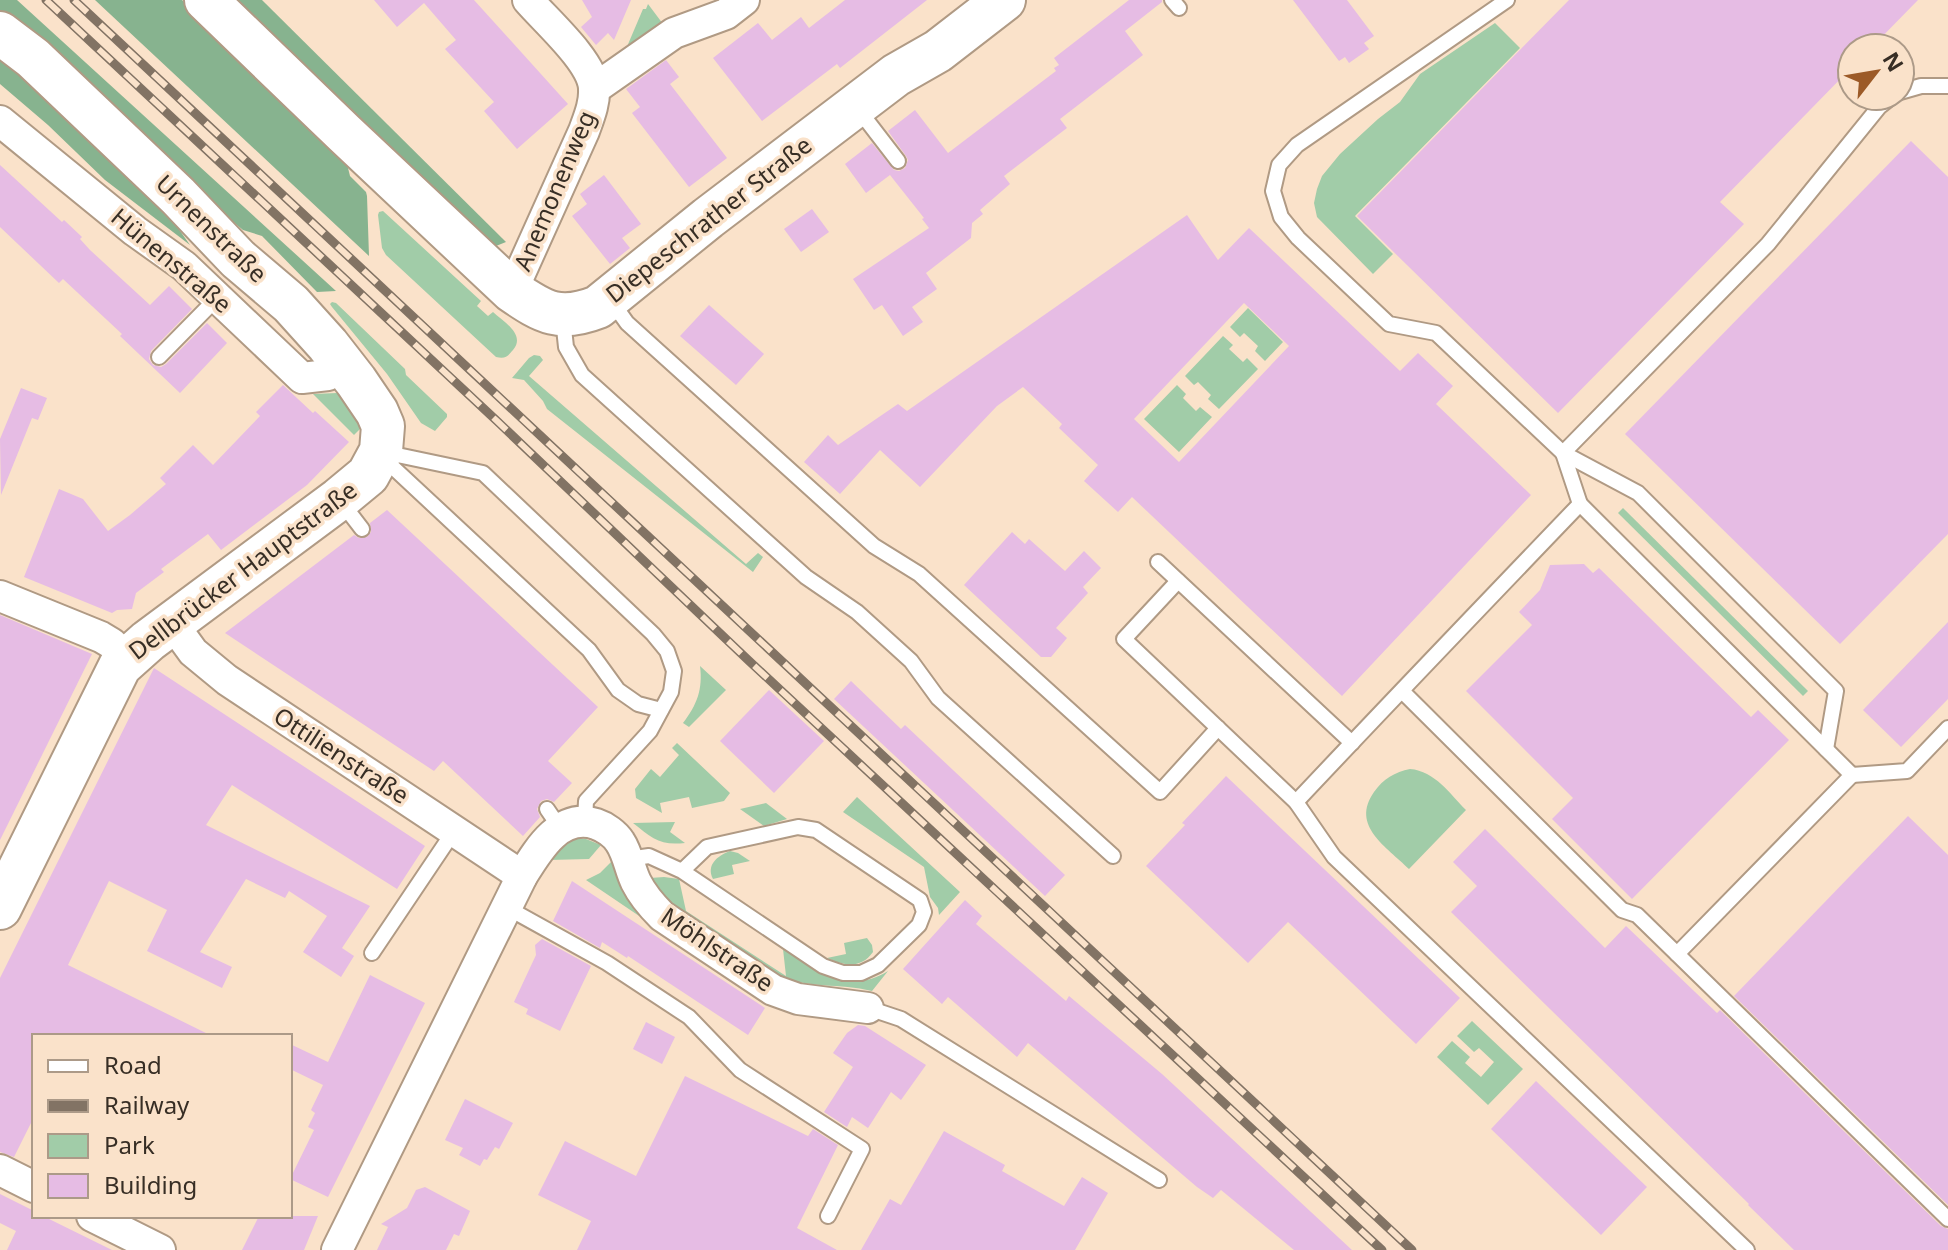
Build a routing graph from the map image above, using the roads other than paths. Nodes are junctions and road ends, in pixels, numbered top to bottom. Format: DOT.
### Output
graph roads {
  1 [pos="206,0"];
  2 [pos="528,0"];
  3 [pos="744,0"];
  4 [pos="1004,0"];
  5 [pos="1507,0"];
  6 [pos="0,33"];
  7 [pos="1948,86"];
  8 [pos="1916,87"];
  9 [pos="594,89"];
  10 [pos="855,106"];
  11 [pos="1875,112"];
  12 [pos="0,121"];
  13 [pos="898,161"];
  14 [pos="512,291"];
  15 [pos="218,297"];
  16 [pos="609,298"];
  17 [pos="563,315"];
  18 [pos="159,357"];
  19 [pos="343,364"];
  20 [pos="1563,453"];
  21 [pos="393,455"];
  22 [pos="1580,504"];
  23 [pos="1158,562"];
  24 [pos="1178,581"];
  25 [pos="0,596"];
  26 [pos="172,623"];
  27 [pos="127,658"];
  28 [pos="1402,691"];
  29 [pos="661,710"];
  30 [pos="1218,728"];
  31 [pos="1948,728"];
  32 [pos="1352,743"];
  33 [pos="1826,749"];
  34 [pos="1852,775"];
  35 [pos="1296,802"];
  36 [pos="564,819"];
  37 [pos="454,831"];
  38 [pos="1113,856"];
  39 [pos="628,859"];
  40 [pos="682,871"];
  41 [pos="522,876"];
  42 [pos="506,907"];
  43 [pos="0,908"];
  44 [pos="372,953"];
  45 [pos="1677,954"];
  46 [pos="868,1008"];
  47 [pos="0,1170"];
  48 [pos="1159,1180"];
  49 [pos="32,1186"];
  50 [pos="828,1216"];
  51 [pos="96,1218"];
  52 [pos="1948,1219"];
  53 [pos="160,1250"];
  54 [pos="337,1250"];
  55 [pos="1747,1250"];
  1 -- 14 [label="street"];
  2 -- 9 [label="street, Anemonenweg"];
  3 -- 9 [label="street, Anemonenweg"];
  4 -- 10 [label="street, Diepeschrather Straße"];
  5 -- 20 [label="lane"];
  6 -- 19 [label="street, Urnenstraße"];
  7 -- 8 [label="lane"];
  9 -- 14 [label="street, Anemonenweg"];
  10 -- 13 [label="lane"];
  10 -- 16 [label="street, Diepeschrather Straße"];
  11 -- 20 [label="lane"];
  12 -- 15 [label="street, Hünenstraße"];
  14 -- 17 [label="street"];
  15 -- 18 [label="lane"];
  15 -- 19 [label="street, Hünenstraße"];
  16 -- 17 [label="street, Diepeschrather Straße"];
  16 -- 30 [label="lane"];
  17 -- 38 [label="lane"];
  19 -- 21 [label="street, Urnenstraße"];
  20 -- 22 [label="lane"];
  20 -- 33 [label="lane"];
  21 -- 26 [label="street, Dellbrücker Hauptstraße"];
  21 -- 29 [label="lane"];
  21 -- 29 [label="lane"];
  22 -- 28 [label="lane"];
  22 -- 33 [label="lane"];
  23 -- 24 [label="lane"];
  24 -- 30 [label="lane"];
  24 -- 32 [label="lane"];
  25 -- 27 [label="street"];
  26 -- 27 [label="street, Dellbrücker Hauptstraße"];
  26 -- 37 [label="street, Ottilienstraße"];
  27 -- 43 [label="street, Dellbrücker Hauptstraße"];
  28 -- 32 [label="lane"];
  28 -- 45 [label="lane"];
  29 -- 36 [label="lane"];
  30 -- 35 [label="lane"];
  31 -- 34 [label="lane"];
  32 -- 35 [label="lane"];
  33 -- 34 [label="lane"];
  34 -- 45 [label="lane"];
  35 -- 55 [label="lane"];
  36 -- 39 [label="street, Möhlstraße"];
  36 -- 41 [label="street"];
  37 -- 41 [label="street, Ottilienstraße"];
  37 -- 44 [label="lane"];
  39 -- 40 [label="lane"];
  39 -- 46 [label="street, Möhlstraße"];
  40 -- 40 [label="lane"];
  41 -- 42 [label="street"];
  42 -- 50 [label="lane"];
  42 -- 54 [label="street"];
  45 -- 52 [label="lane"];
  46 -- 48 [label="lane, Möhlstraße"];
  47 -- 49 [label="street"];
  51 -- 53 [label="street"];
}
